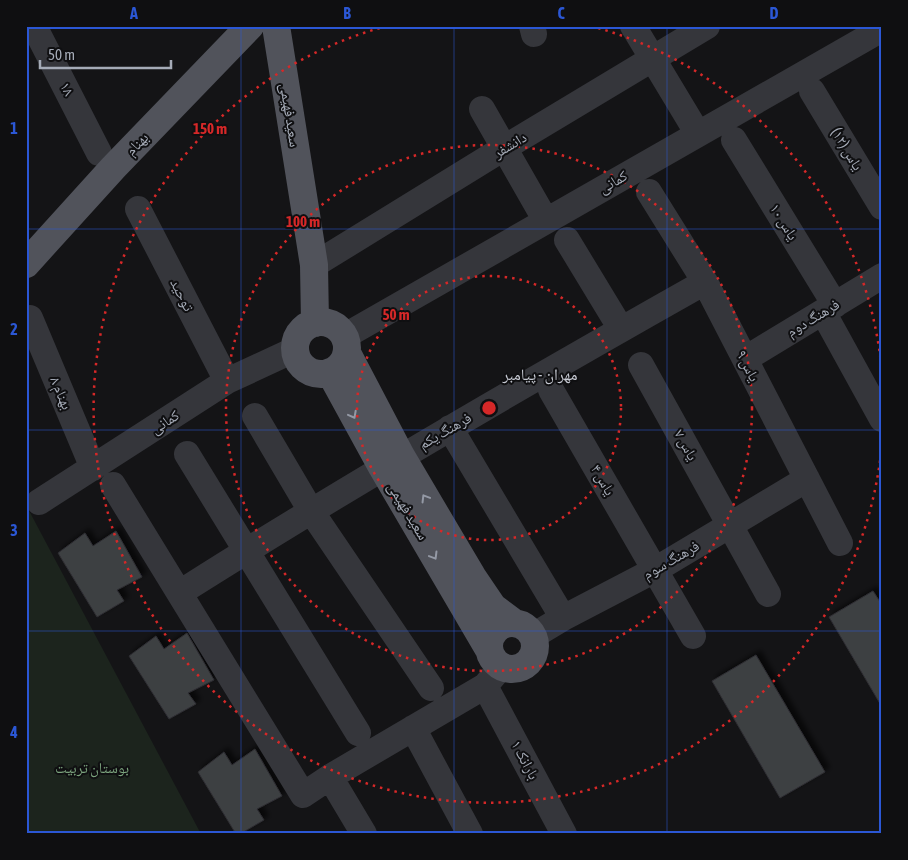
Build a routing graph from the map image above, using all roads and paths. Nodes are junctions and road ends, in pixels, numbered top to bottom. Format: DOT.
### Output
graph roads {
  1 [pos="34,26"];
  2 [pos="250,26"];
  3 [pos="276,26"];
  4 [pos="632,26"];
  5 [pos="707,26"];
  6 [pos="882,29"];
  7 [pos="849,36"];
  8 [pos="652,59"];
  9 [pos="812,91"];
  10 [pos="482,109"];
  11 [pos="698,134"];
  12 [pos="734,140"];
  13 [pos="504,148"];
  14 [pos="99,153"];
  15 [pos="649,192"];
  16 [pos="882,207"];
  17 [pos="138,210"];
  18 [pos="546,221"];
  19 [pos="567,240"];
  20 [pos="26,264"];
  21 [pos="314,265"];
  22 [pos="882,276"];
  23 [pos="705,282"];
  24 [pos="829,308"];
  25 [pos="30,318"];
  26 [pos="315,323"];
  27 [pos="621,329"];
  28 [pos="296,349"];
  29 [pos="341,354"];
  30 [pos="745,359"];
  31 [pos="641,365"];
  32 [pos="227,381"];
  33 [pos="551,390"];
  34 [pos="256,416"];
  35 [pos="882,419"];
  36 [pos="450,428"];
  37 [pos="187,454"];
  38 [pos="391,462"];
  39 [pos="92,468"];
  40 [pos="807,479"];
  41 [pos="113,485"];
  42 [pos="39,502"];
  43 [pos="311,511"];
  44 [pos="730,525"];
  45 [pos="840,543"];
  46 [pos="247,550"];
  47 [pos="655,570"];
  48 [pos="189,586"];
  49 [pos="768,594"];
  50 [pos="563,618"];
  51 [pos="523,629"];
  52 [pos="693,636"];
  53 [pos="492,667"];
  54 [pos="431,688"];
  55 [pos="412,728"];
  56 [pos="358,732"];
  57 [pos="330,777"];
  58 [pos="364,834"];
  59 [pos="470,834"];
  60 [pos="564,834"];
  1 -- 14 [label="street, ۱۸"];
  2 -- 20 [label="main road, بهنام"];
  3 -- 21 [label="main road, سعید فهیمی"];
  4 -- 8 [label="street"];
  5 -- 8 [label="street, دانشفر"];
  6 -- 7 [label="street, کمانی"];
  7 -- 11 [label="street, کمانی"];
  8 -- 11 [label="street"];
  8 -- 13 [label="street, دانشفر"];
  9 -- 16 [label="street, یاس (۱۲)"];
  10 -- 13 [label="street"];
  11 -- 18 [label="street, کمانی"];
  12 -- 24 [label="street, یاس ۱۰"];
  13 -- 18 [label="street"];
  13 -- 21 [label="street, دانشفر"];
  15 -- 23 [label="street, یاس ۹"];
  17 -- 32 [label="street, توحید"];
  18 -- 29 [label="street, کمانی"];
  19 -- 27 [label="street"];
  21 -- 26 [label="main road, سعید فهیمی"];
  22 -- 24 [label="street, فرهنگ دوم"];
  23 -- 27 [label="street, فرهنگ یکم"];
  23 -- 30 [label="street, یاس ۹"];
  24 -- 30 [label="street, فرهنگ دوم"];
  24 -- 35 [label="street, یاس ۱۰"];
  25 -- 39 [label="street, بهنام ۸"];
  26 -- 28 [label="main road"];
  26 -- 29 [label="main road"];
  27 -- 36 [label="street, فرهنگ یکم"];
  28 -- 29 [label="main road"];
  28 -- 32 [label="street, کمانی"];
  29 -- 38 [label="main road, سعید فهیمی"];
  30 -- 40 [label="street, یاس ۹"];
  31 -- 44 [label="street, یاس ۷"];
  32 -- 39 [label="street, کمانی"];
  33 -- 47 [label="street, یاس ۴"];
  34 -- 43 [label="street"];
  36 -- 38 [label="street, فرهنگ یکم"];
  36 -- 50 [label="street"];
  37 -- 46 [label="street"];
  38 -- 43 [label="street, فرهنگ یکم"];
  51 -- 38 [label="main road, سعید فهیمی, one-way"];
  38 -- 53 [label="main road, سعید فهیمی, one-way"];
  39 -- 42 [label="street, کمانی"];
  40 -- 44 [label="street, فرهنگ سوم"];
  40 -- 45 [label="street, یاس ۹"];
  41 -- 57 [label="street"];
  43 -- 46 [label="street, فرهنگ یکم"];
  43 -- 54 [label="street"];
  44 -- 47 [label="street, فرهنگ سوم"];
  44 -- 49 [label="street, یاس ۷"];
  46 -- 48 [label="street, فرهنگ یکم"];
  46 -- 56 [label="street"];
  47 -- 50 [label="street, فرهنگ سوم"];
  47 -- 52 [label="street, یاس ۴"];
  50 -- 51 [label="street, فرهنگ سوم"];
  51 -- 53 [label="main road"];
  51 -- 53 [label="main road"];
  53 -- 55 [label="street"];
  53 -- 60 [label="street, بارانک ۱"];
  55 -- 57 [label="street"];
  55 -- 59 [label="street"];
  57 -- 58 [label="street"];
}
